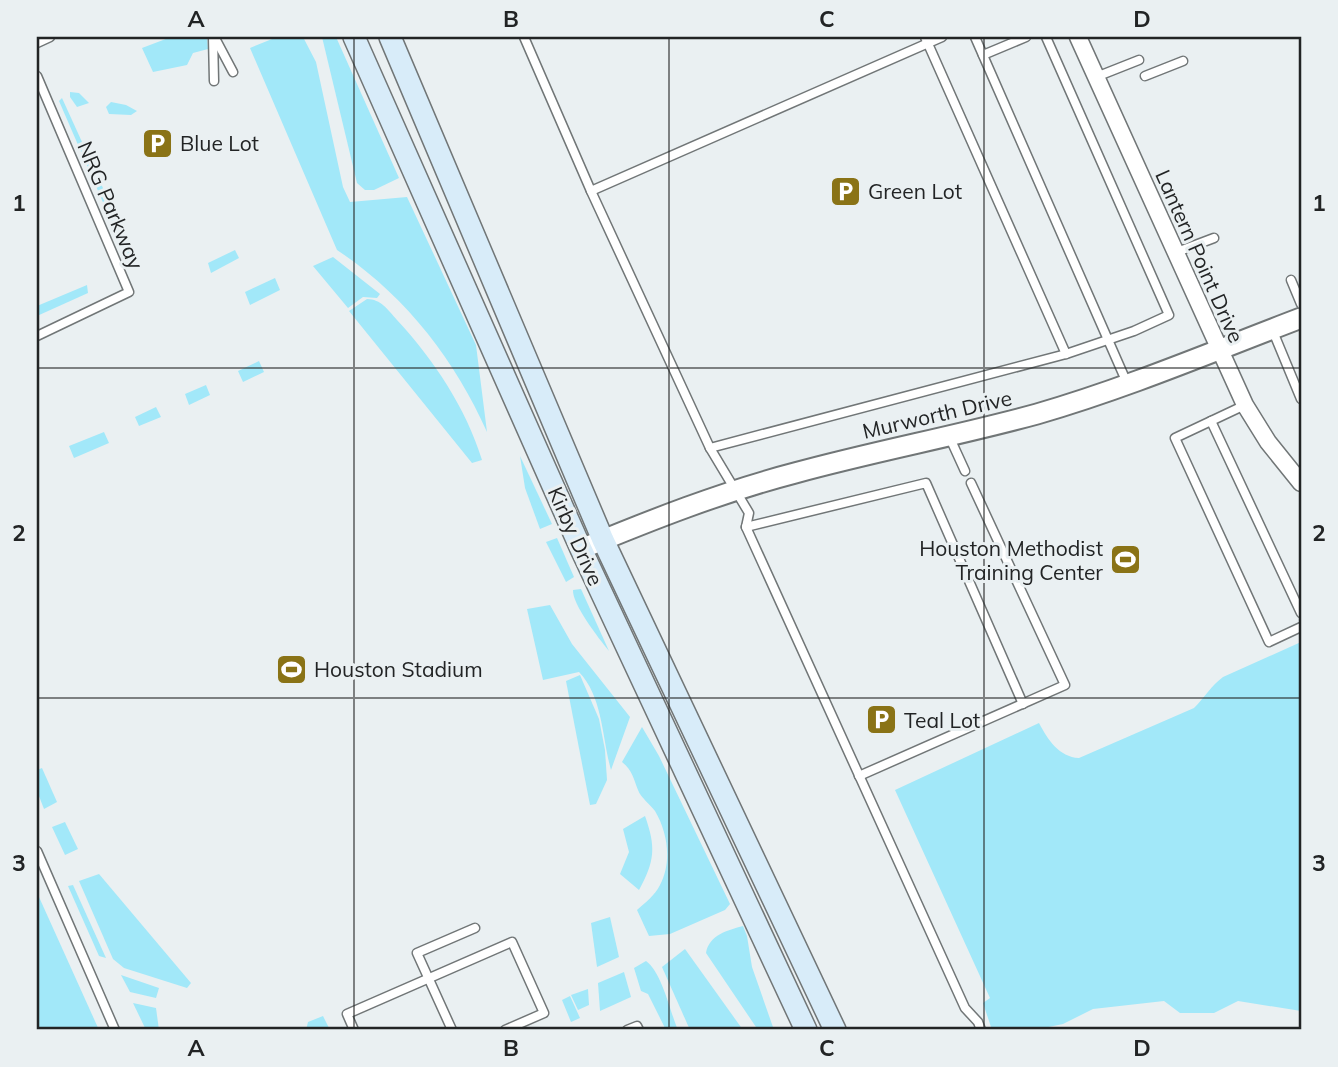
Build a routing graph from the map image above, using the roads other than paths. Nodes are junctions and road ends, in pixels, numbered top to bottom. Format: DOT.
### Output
graph roads {
  1 [pos="50,37"];
  2 [pos="214,37"];
  3 [pos="354,37"];
  4 [pos="390,37"];
  5 [pos="524,37"];
  6 [pos="942,37"];
  7 [pos="975,37"];
  8 [pos="1026,37"];
  9 [pos="1046,37"];
  10 [pos="1078,37"];
  11 [pos="926,40"];
  12 [pos="37,43"];
  13 [pos="984,55"];
  14 [pos="1139,60"];
  15 [pos="1183,61"];
  16 [pos="233,72"];
  17 [pos="37,76"];
  18 [pos="1096,76"];
  19 [pos="1145,76"];
  20 [pos="214,80"];
  21 [pos="591,191"];
  22 [pos="1214,238"];
  23 [pos="1177,252"];
  24 [pos="491,276"];
  25 [pos="1291,280"];
  26 [pos="466,287"];
  27 [pos="1301,303"];
  28 [pos="1301,318"];
  29 [pos="1272,329"];
  30 [pos="37,336"];
  31 [pos="1108,340"];
  32 [pos="1219,349"];
  33 [pos="1066,354"];
  34 [pos="1301,376"];
  35 [pos="1292,379"];
  36 [pos="1128,384"];
  37 [pos="1301,400"];
  38 [pos="1245,405"];
  39 [pos="1211,421"];
  40 [pos="949,436"];
  41 [pos="710,448"];
  42 [pos="965,471"];
  43 [pos="971,483"];
  44 [pos="1301,483"];
  45 [pos="737,489"];
  46 [pos="746,527"];
  47 [pos="604,540"];
  48 [pos="581,549"];
  49 [pos="1301,613"];
  50 [pos="1301,627"];
  51 [pos="1023,704"];
  52 [pos="859,776"];
  53 [pos="740,829"];
  54 [pos="716,840"];
  55 [pos="37,851"];
  56 [pos="475,928"];
  57 [pos="429,978"];
  58 [pos="115,1030"];
  59 [pos="354,1030"];
  60 [pos="452,1030"];
  61 [pos="505,1030"];
  62 [pos="627,1030"];
  63 [pos="639,1030"];
  64 [pos="806,1030"];
  65 [pos="835,1030"];
  66 [pos="981,1030"];
  1 -- 12 [label="lane"];
  2 -- 16 [label="lane"];
  2 -- 20 [label="lane"];
  3 -- 26 [label="main road, Kirby Drive"];
  4 -- 24 [label="main road, Kirby Drive"];
  5 -- 21 [label="lane"];
  6 -- 11 [label="lane"];
  7 -- 13 [label="lane"];
  8 -- 13 [label="lane"];
  9 -- 31 [label="lane"];
  10 -- 18 [label="street, Lantern Point Drive"];
  11 -- 21 [label="lane"];
  11 -- 33 [label="lane"];
  13 -- 31 [label="lane"];
  14 -- 18 [label="lane"];
  15 -- 19 [label="lane"];
  17 -- 30 [label="lane, NRG Parkway"];
  18 -- 23 [label="street, Lantern Point Drive"];
  21 -- 41 [label="lane"];
  22 -- 23 [label="lane"];
  23 -- 32 [label="street, Lantern Point Drive"];
  24 -- 26 [label="main road"];
  24 -- 47 [label="main road, Kirby Drive"];
  25 -- 27 [label="lane"];
  26 -- 48 [label="main road, Kirby Drive"];
  28 -- 29 [label="street, Murworth Drive"];
  29 -- 32 [label="street, Murworth Drive"];
  29 -- 35 [label="lane"];
  31 -- 33 [label="lane"];
  31 -- 36 [label="lane"];
  32 -- 36 [label="street, Murworth Drive"];
  32 -- 38 [label="street, Lantern Point Drive"];
  33 -- 41 [label="lane"];
  34 -- 35 [label="lane"];
  35 -- 37 [label="lane"];
  36 -- 40 [label="street, Murworth Drive"];
  38 -- 39 [label="lane"];
  38 -- 44 [label="street, Lantern Point Drive"];
  39 -- 49 [label="lane"];
  39 -- 50 [label="lane"];
  40 -- 42 [label="lane"];
  40 -- 45 [label="street, Murworth Drive"];
  41 -- 45 [label="lane"];
  43 -- 51 [label="lane"];
  45 -- 46 [label="lane"];
  45 -- 47 [label="street, Murworth Drive"];
  46 -- 51 [label="lane"];
  46 -- 52 [label="lane"];
  47 -- 48 [label="street, Murworth Drive"];
  47 -- 53 [label="main road, Kirby Drive"];
  48 -- 54 [label="main road, Kirby Drive"];
  51 -- 52 [label="lane"];
  52 -- 66 [label="lane"];
  53 -- 54 [label="main road"];
  53 -- 65 [label="main road, Kirby Drive"];
  54 -- 64 [label="main road, Kirby Drive"];
  55 -- 58 [label="lane"];
  56 -- 57 [label="lane"];
  57 -- 59 [label="lane"];
  57 -- 60 [label="lane"];
  57 -- 61 [label="lane"];
  62 -- 63 [label="lane"];
}
